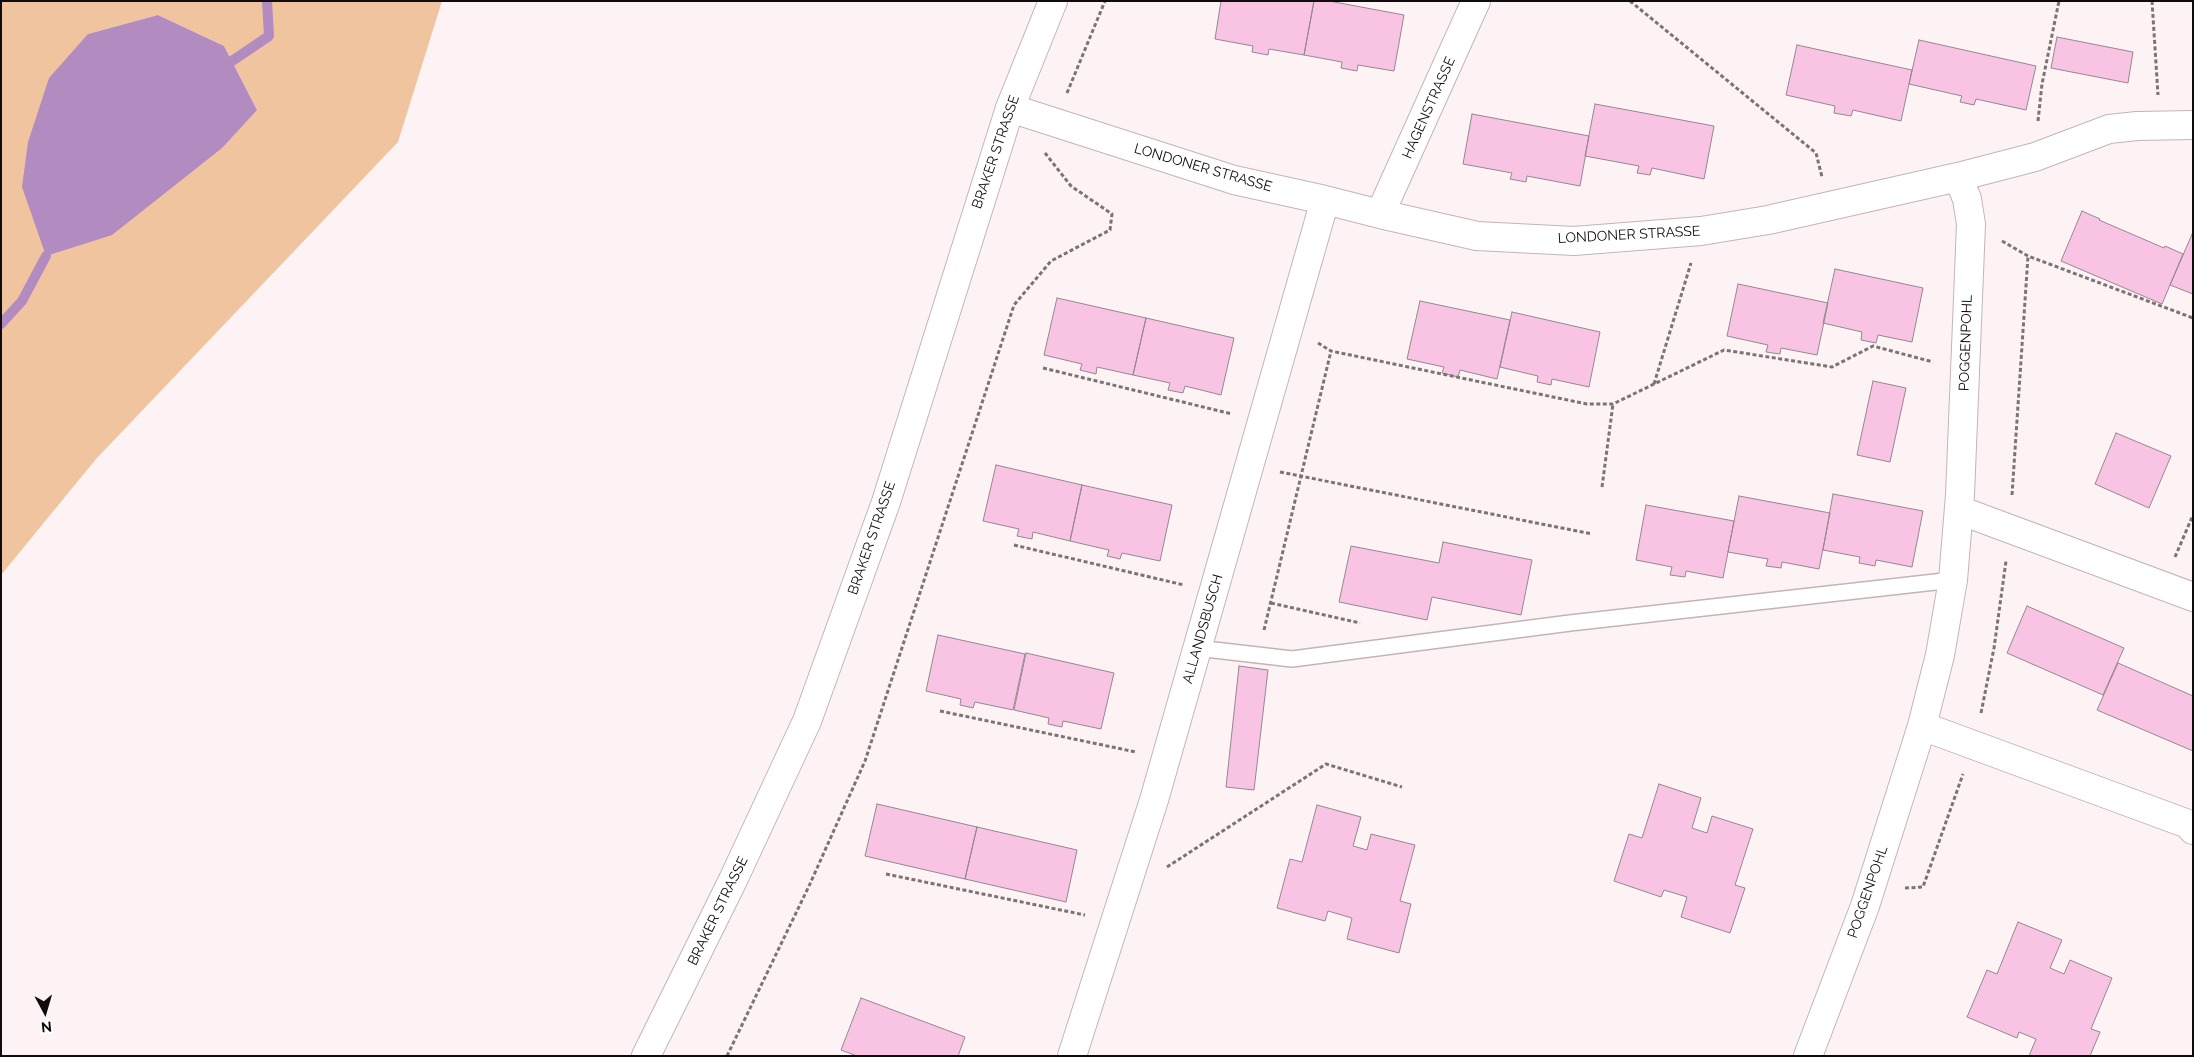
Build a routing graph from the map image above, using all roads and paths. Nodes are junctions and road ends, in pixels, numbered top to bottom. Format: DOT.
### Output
graph roads {
  1 [pos="1053,1"];
  2 [pos="1105,1"];
  3 [pos="1476,1"];
  4 [pos="1630,1"];
  5 [pos="2059,1"];
  6 [pos="2152,1"];
  7 [pos="1010,108"];
  8 [pos="1055,123"];
  9 [pos="2161,125"];
  10 [pos="2193,125"];
  11 [pos="2035,157"];
  12 [pos="1958,177"];
  13 [pos="1326,200"];
  14 [pos="1828,205"];
  15 [pos="1380,214"];
  16 [pos="1971,224"];
  17 [pos="1701,231"];
  18 [pos="2028,256"];
  19 [pos="2193,318"];
  20 [pos="1316,342"];
  21 [pos="1331,351"];
  22 [pos="1043,368"];
  23 [pos="1965,371"];
  24 [pos="1654,384"];
  25 [pos="1613,404"];
  26 [pos="1262,421"];
  27 [pos="1250,465"];
  28 [pos="1301,476"];
  29 [pos="1602,487"];
  30 [pos="1959,510"];
  31 [pos="2193,515"];
  32 [pos="2010,530"];
  33 [pos="1592,534"];
  34 [pos="1014,545"];
  35 [pos="1953,580"];
  36 [pos="2163,585"];
  37 [pos="1214,592"];
  38 [pos="2193,597"];
  39 [pos="1271,603"];
  40 [pos="1262,639"];
  41 [pos="1385,647"];
  42 [pos="1197,648"];
  43 [pos="940,711"];
  44 [pos="1922,726"];
  45 [pos="1974,746"];
  46 [pos="1166,759"];
  47 [pos="1402,787"];
  48 [pos="2193,830"];
  49 [pos="1130,872"];
  50 [pos="886,874"];
  51 [pos="1900,888"];
  52 [pos="1114,921"];
  53 [pos="646,1056"];
  54 [pos="727,1056"];
  55 [pos="1072,1056"];
  56 [pos="1808,1056"];
  1 -- 7 [label="street, BRAKER STRASSE"];
  2 -- 8 [label="path"];
  3 -- 15 [label="street, HAGENSTRASSE"];
  4 -- 14 [label="path"];
  5 -- 11 [label="path"];
  6 -- 9 [label="path"];
  7 -- 8 [label="street, LONDONER STRASSE"];
  7 -- 53 [label="street, BRAKER STRASSE"];
  8 -- 13 [label="street, LONDONER STRASSE"];
  8 -- 54 [label="path"];
  9 -- 10 [label="street, LONDONER STRASSE"];
  9 -- 11 [label="street, LONDONER STRASSE"];
  11 -- 12 [label="street, LONDONER STRASSE"];
  12 -- 14 [label="street, LONDONER STRASSE"];
  12 -- 16 [label="street, POGGENPOHL"];
  13 -- 15 [label="street, LONDONER STRASSE"];
  13 -- 26 [label="street, ALLANDSBUSCH"];
  14 -- 17 [label="street, LONDONER STRASSE"];
  15 -- 17 [label="street, LONDONER STRASSE"];
  16 -- 18 [label="path"];
  16 -- 23 [label="street, POGGENPOHL"];
  17 -- 24 [label="path"];
  18 -- 19 [label="path"];
  18 -- 32 [label="path"];
  20 -- 21 [label="path"];
  21 -- 25 [label="path"];
  21 -- 28 [label="path"];
  22 -- 26 [label="path"];
  23 -- 24 [label="path"];
  23 -- 30 [label="street, POGGENPOHL"];
  24 -- 25 [label="path"];
  25 -- 29 [label="path"];
  26 -- 27 [label="street, ALLANDSBUSCH"];
  27 -- 28 [label="path"];
  27 -- 37 [label="street, ALLANDSBUSCH"];
  28 -- 33 [label="path"];
  28 -- 39 [label="path"];
  30 -- 32 [label="street"];
  30 -- 35 [label="street, POGGENPOHL"];
  31 -- 36 [label="path"];
  32 -- 36 [label="street"];
  32 -- 45 [label="path"];
  34 -- 37 [label="path"];
  35 -- 41 [label="lane"];
  35 -- 44 [label="street, POGGENPOHL"];
  36 -- 38 [label="street"];
  37 -- 42 [label="street, ALLANDSBUSCH"];
  39 -- 40 [label="path"];
  39 -- 41 [label="path"];
  41 -- 42 [label="lane"];
  42 -- 46 [label="street, ALLANDSBUSCH"];
  43 -- 46 [label="path"];
  44 -- 45 [label="street"];
  44 -- 56 [label="street, POGGENPOHL"];
  45 -- 48 [label="street"];
  45 -- 51 [label="path"];
  46 -- 49 [label="street, ALLANDSBUSCH"];
  47 -- 49 [label="path"];
  49 -- 52 [label="street, ALLANDSBUSCH"];
  50 -- 52 [label="path"];
  52 -- 55 [label="street, ALLANDSBUSCH"];
}
